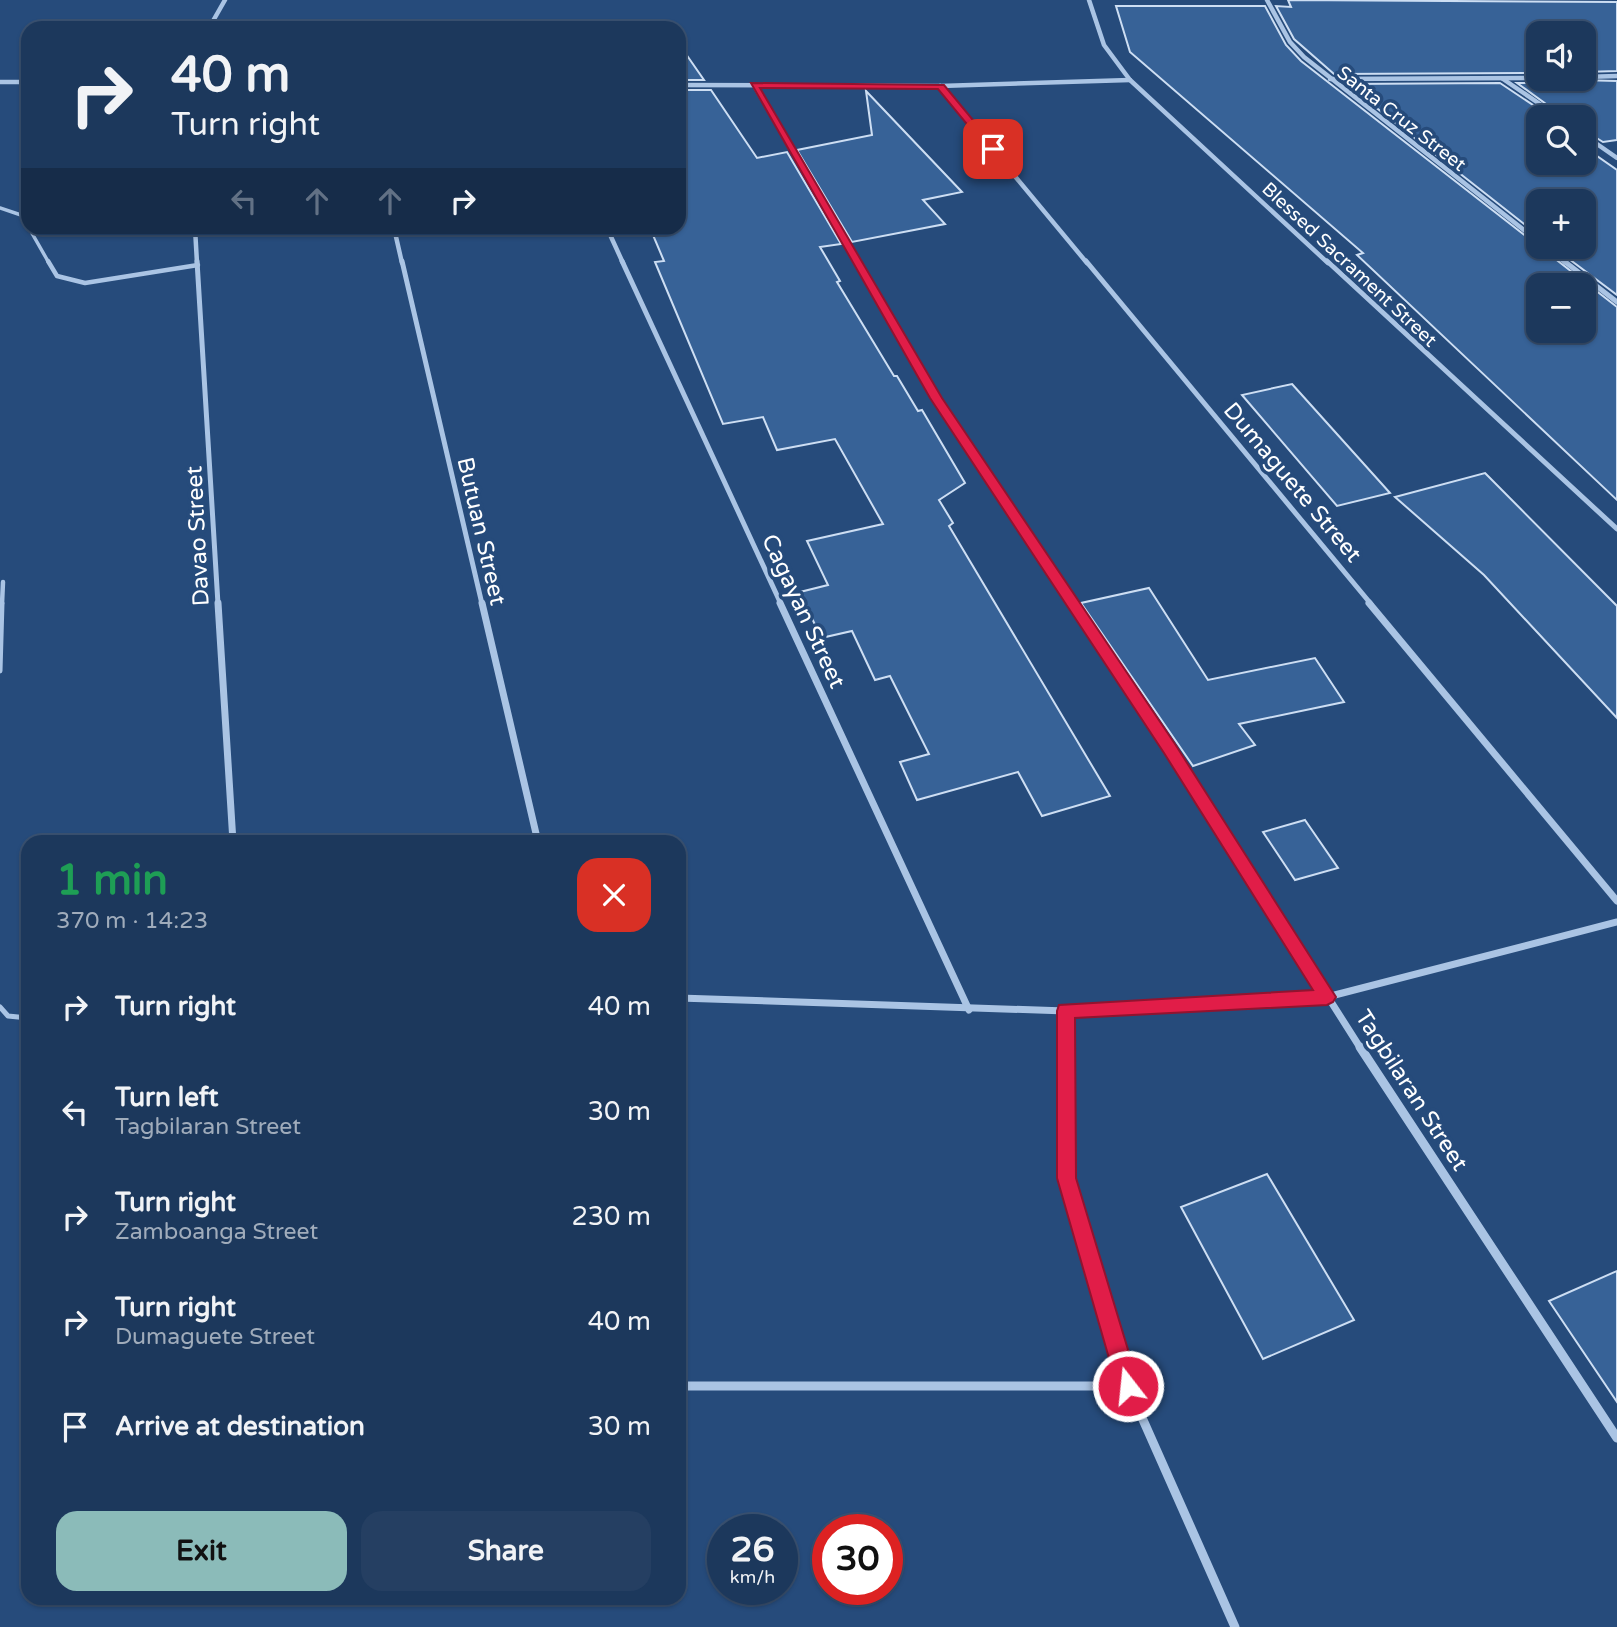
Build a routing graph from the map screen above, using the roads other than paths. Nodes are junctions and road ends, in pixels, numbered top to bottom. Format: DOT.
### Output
graph roads {
  1 [pos="225,0"];
  2 [pos="1089,0"];
  3 [pos="1267,0"];
  4 [pos="213,21"];
  5 [pos="1617,76"];
  6 [pos="1596,77"];
  7 [pos="1526,78"];
  8 [pos="1330,79"];
  9 [pos="1503,79"];
  10 [pos="1130,80"];
  11 [pos="0,82"];
  12 [pos="21,82"];
  13 [pos="686,85"];
  14 [pos="754,85"];
  15 [pos="940,86"];
  16 [pos="1541,105"];
  17 [pos="1596,143"];
  18 [pos="1617,158"];
  19 [pos="0,208"];
  20 [pos="21,215"];
  21 [pos="1526,232"];
  22 [pos="33,235"];
  23 [pos="196,235"];
  24 [pos="396,235"];
  25 [pos="610,235"];
  26 [pos="1561,259"];
  27 [pos="198,265"];
  28 [pos="1617,302"];
  29 [pos="1617,529"];
  30 [pos="3,582"];
  31 [pos="0,671"];
  32 [pos="233,835"];
  33 [pos="536,835"];
  34 [pos="1617,901"];
  35 [pos="1617,922"];
  36 [pos="1327,997"];
  37 [pos="686,998"];
  38 [pos="0,1007"];
  39 [pos="969,1010"];
  40 [pos="1066,1011"];
  41 [pos="21,1017"];
  42 [pos="686,1386"];
  43 [pos="1128,1386"];
  44 [pos="1617,1438"];
  45 [pos="1235,1627"];
  1 -- 4 [label="street"];
  2 -- 10 [label="street, Blessed Sacrament Street"];
  3 -- 8 [label="street, Santa Cruz Street"];
  5 -- 6 [label="street"];
  7 -- 9 [label="street"];
  8 -- 9 [label="street"];
  8 -- 21 [label="street, Santa Cruz Street"];
  9 -- 16 [label="street"];
  10 -- 15 [label="street"];
  10 -- 29 [label="street, Blessed Sacrament Street"];
  11 -- 12 [label="street"];
  13 -- 14 [label="street"];
  14 -- 15 [label="street"];
  14 -- 36 [label="street, Tagbilaran Street"];
  15 -- 34 [label="street, Dumaguete Street"];
  17 -- 18 [label="street"];
  19 -- 20 [label="lane"];
  22 -- 27 [label="lane"];
  23 -- 27 [label="street, Davao Street"];
  24 -- 33 [label="street, Butuan Street"];
  25 -- 39 [label="street, Cagayan Street"];
  26 -- 28 [label="street"];
  27 -- 32 [label="street, Davao Street"];
  30 -- 31 [label="lane"];
  35 -- 36 [label="street"];
  36 -- 40 [label="street"];
  36 -- 44 [label="street, Tagbilaran Street"];
  37 -- 39 [label="street"];
  38 -- 41 [label="lane"];
  39 -- 40 [label="street"];
  40 -- 43 [label="street"];
  42 -- 43 [label="street"];
  43 -- 45 [label="street"];
}
